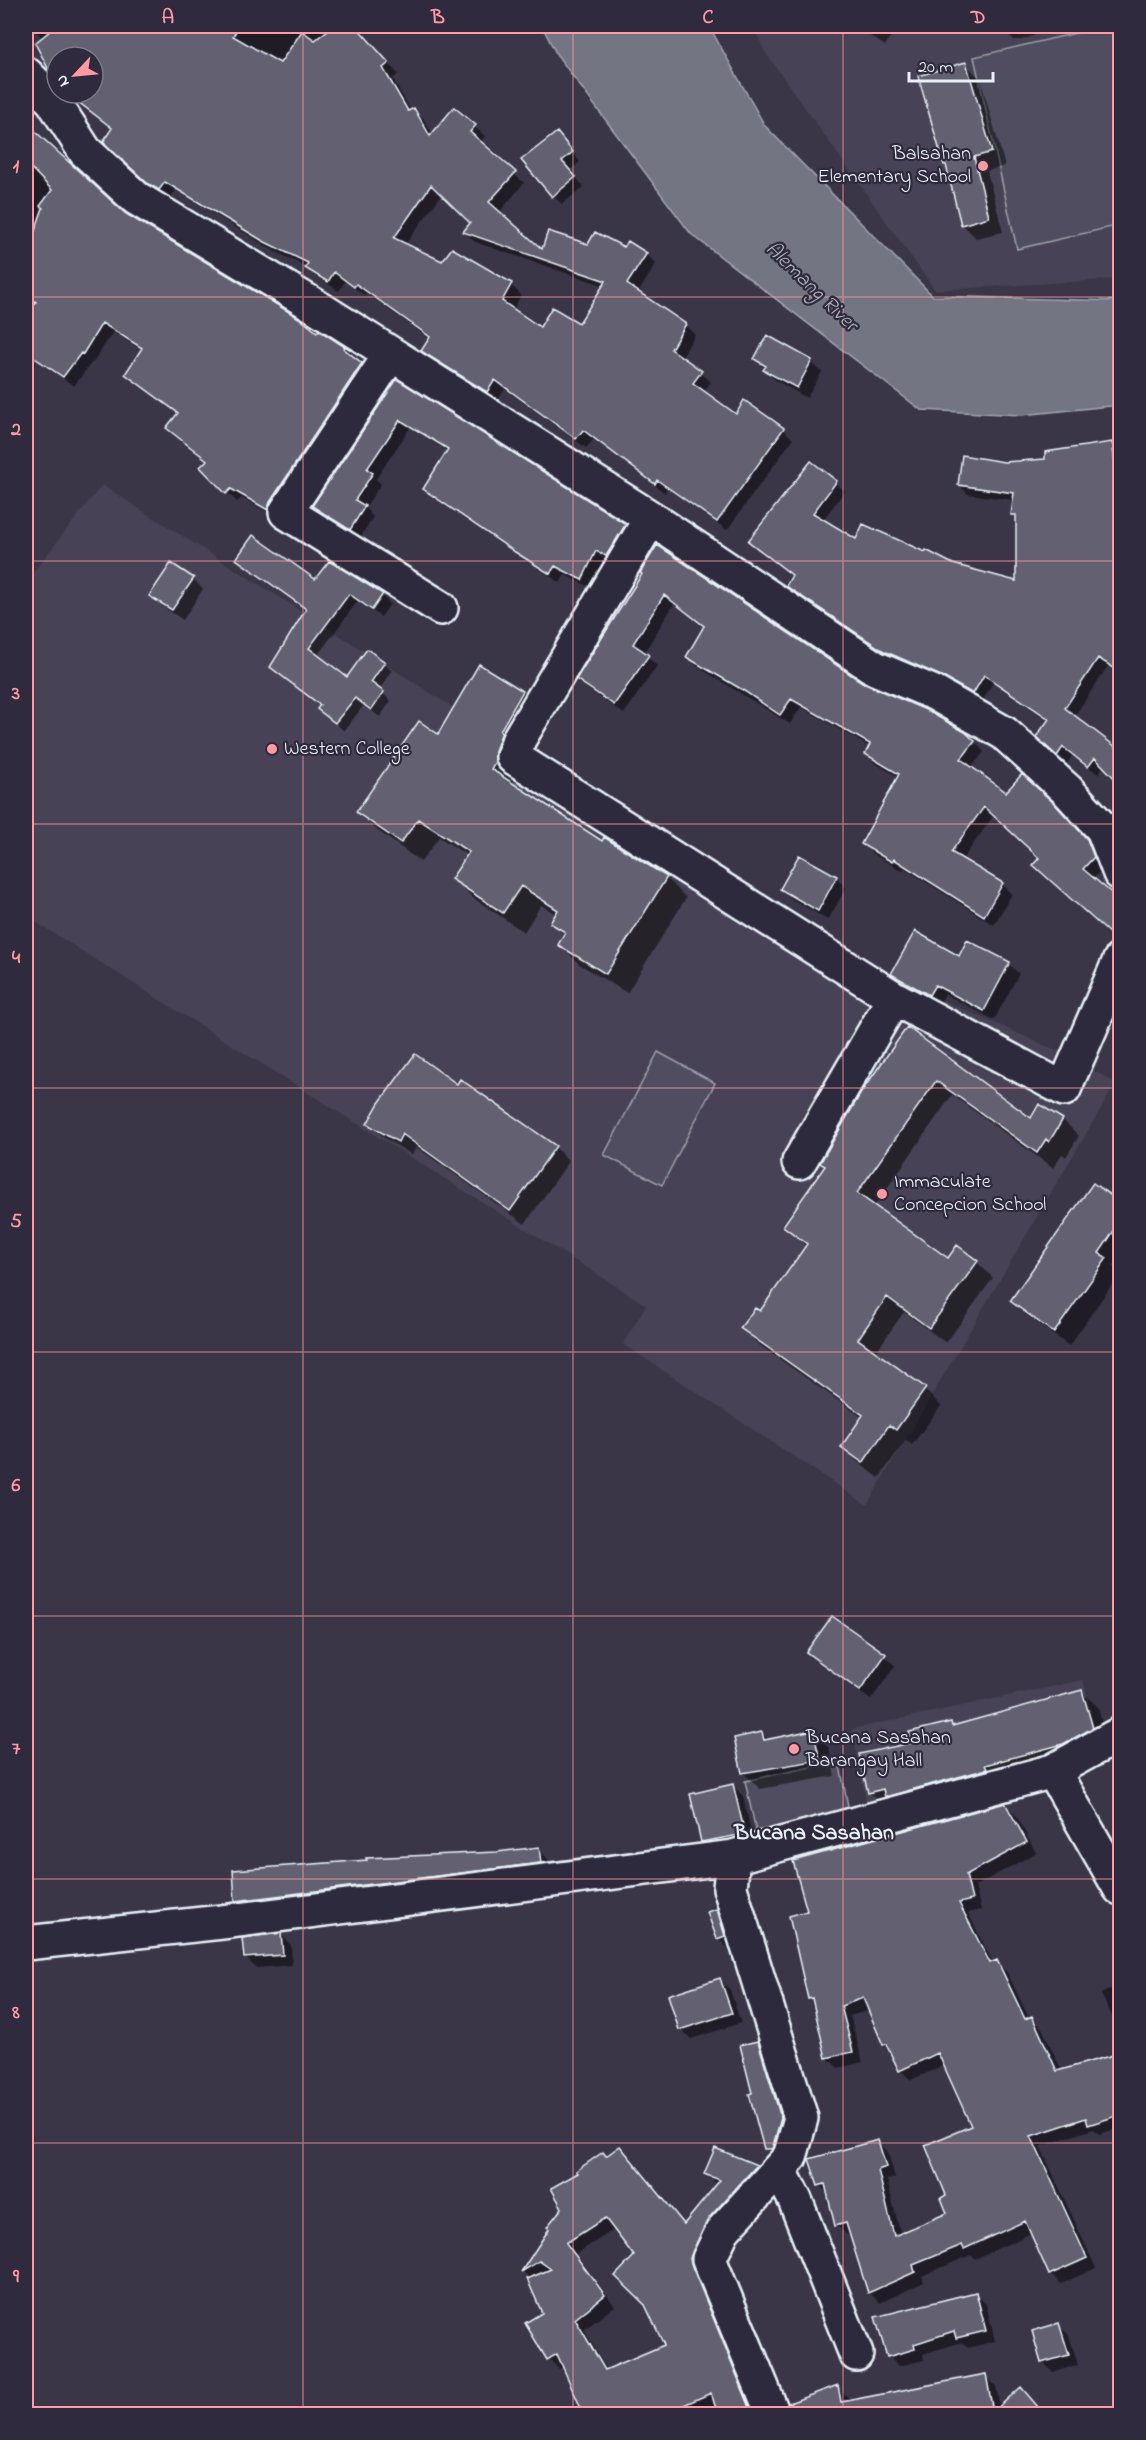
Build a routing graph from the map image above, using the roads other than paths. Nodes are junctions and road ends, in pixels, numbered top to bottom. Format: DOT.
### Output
graph roads {
  1 [pos="26,74"];
  2 [pos="391,354"];
  3 [pos="651,518"];
  4 [pos="441,608"];
  5 [pos="1120,873"];
  6 [pos="1120,960"];
  7 [pos="894,998"];
  8 [pos="799,1162"];
  9 [pos="1120,1734"];
  10 [pos="1053,1771"];
  11 [pos="733,1857"];
  12 [pos="1120,1888"];
  13 [pos="26,1943"];
  14 [pos="779,2169"];
  15 [pos="856,2354"];
  16 [pos="773,2415"];
  1 -- 2 [label="street"];
  2 -- 3 [label="street"];
  2 -- 4 [label="street"];
  3 -- 5 [label="street"];
  3 -- 7 [label="street"];
  6 -- 7 [label="street"];
  7 -- 8 [label="street"];
  9 -- 10 [label="street"];
  10 -- 11 [label="street"];
  10 -- 12 [label="street"];
  11 -- 13 [label="street"];
  11 -- 14 [label="street"];
  14 -- 15 [label="street"];
  14 -- 16 [label="street"];
}
